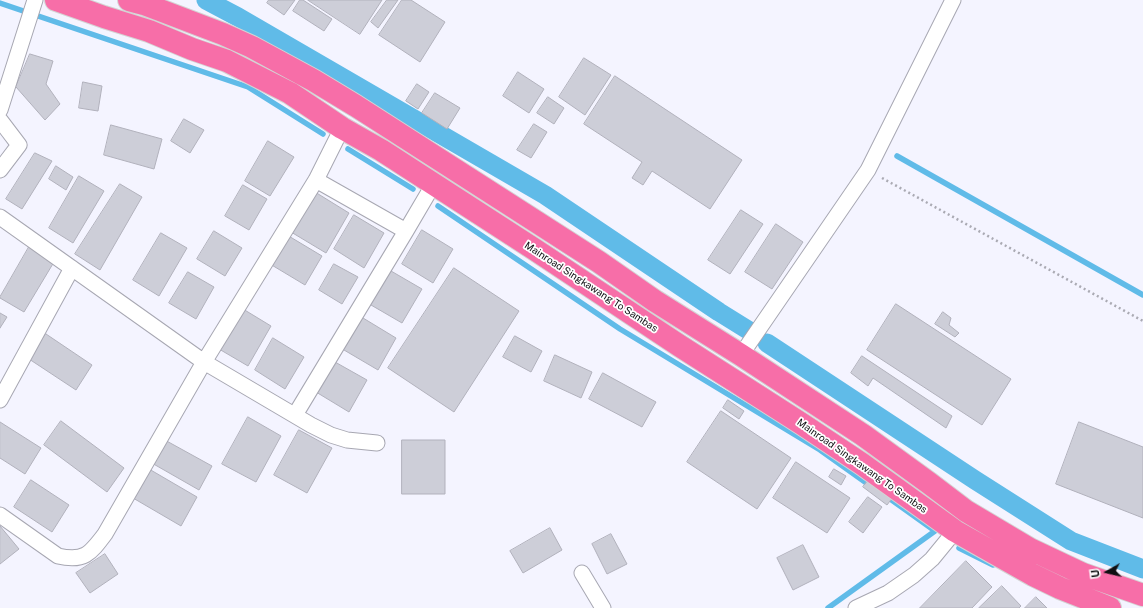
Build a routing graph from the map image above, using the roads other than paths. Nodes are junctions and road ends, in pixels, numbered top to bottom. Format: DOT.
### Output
graph roads {
  1 [pos="35,0"];
  2 [pos="56,0"];
  3 [pos="129,0"];
  4 [pos="953,0"];
  5 [pos="0,110"];
  6 [pos="0,120"];
  7 [pos="342,128"];
  8 [pos="0,170"];
  9 [pos="316,180"];
  10 [pos="433,184"];
  11 [pos="0,217"];
  12 [pos="406,231"];
  13 [pos="72,268"];
  14 [pos="655,301"];
  15 [pos="641,320"];
  16 [pos="741,355"];
  17 [pos="204,362"];
  18 [pos="0,400"];
  19 [pos="295,415"];
  20 [pos="377,443"];
  21 [pos="0,515"];
  22 [pos="955,531"];
  23 [pos="582,573"];
  24 [pos="1143,595"];
  25 [pos="603,608"];
  26 [pos="856,608"];
  27 [pos="1110,608"];
  1 -- 5 [label="street"];
  2 -- 7 [label="highway, Mainroad Singkawang To Sambas"];
  3 -- 14 [label="highway"];
  4 -- 16 [label="street"];
  6 -- 8 [label="street"];
  7 -- 9 [label="street"];
  7 -- 10 [label="highway, Mainroad Singkawang To Sambas"];
  9 -- 12 [label="street"];
  9 -- 17 [label="street"];
  10 -- 12 [label="street"];
  10 -- 15 [label="highway, Mainroad Singkawang To Sambas"];
  11 -- 13 [label="street"];
  12 -- 19 [label="street"];
  13 -- 17 [label="street"];
  13 -- 18 [label="street"];
  14 -- 15 [label="highway"];
  14 -- 16 [label="highway"];
  15 -- 22 [label="highway, Mainroad Singkawang To Sambas"];
  16 -- 24 [label="highway"];
  17 -- 19 [label="street"];
  17 -- 21 [label="street"];
  19 -- 20 [label="street"];
  22 -- 26 [label="street"];
  22 -- 27 [label="highway, Mainroad Singkawang To Sambas"];
  23 -- 25 [label="street"];
}
